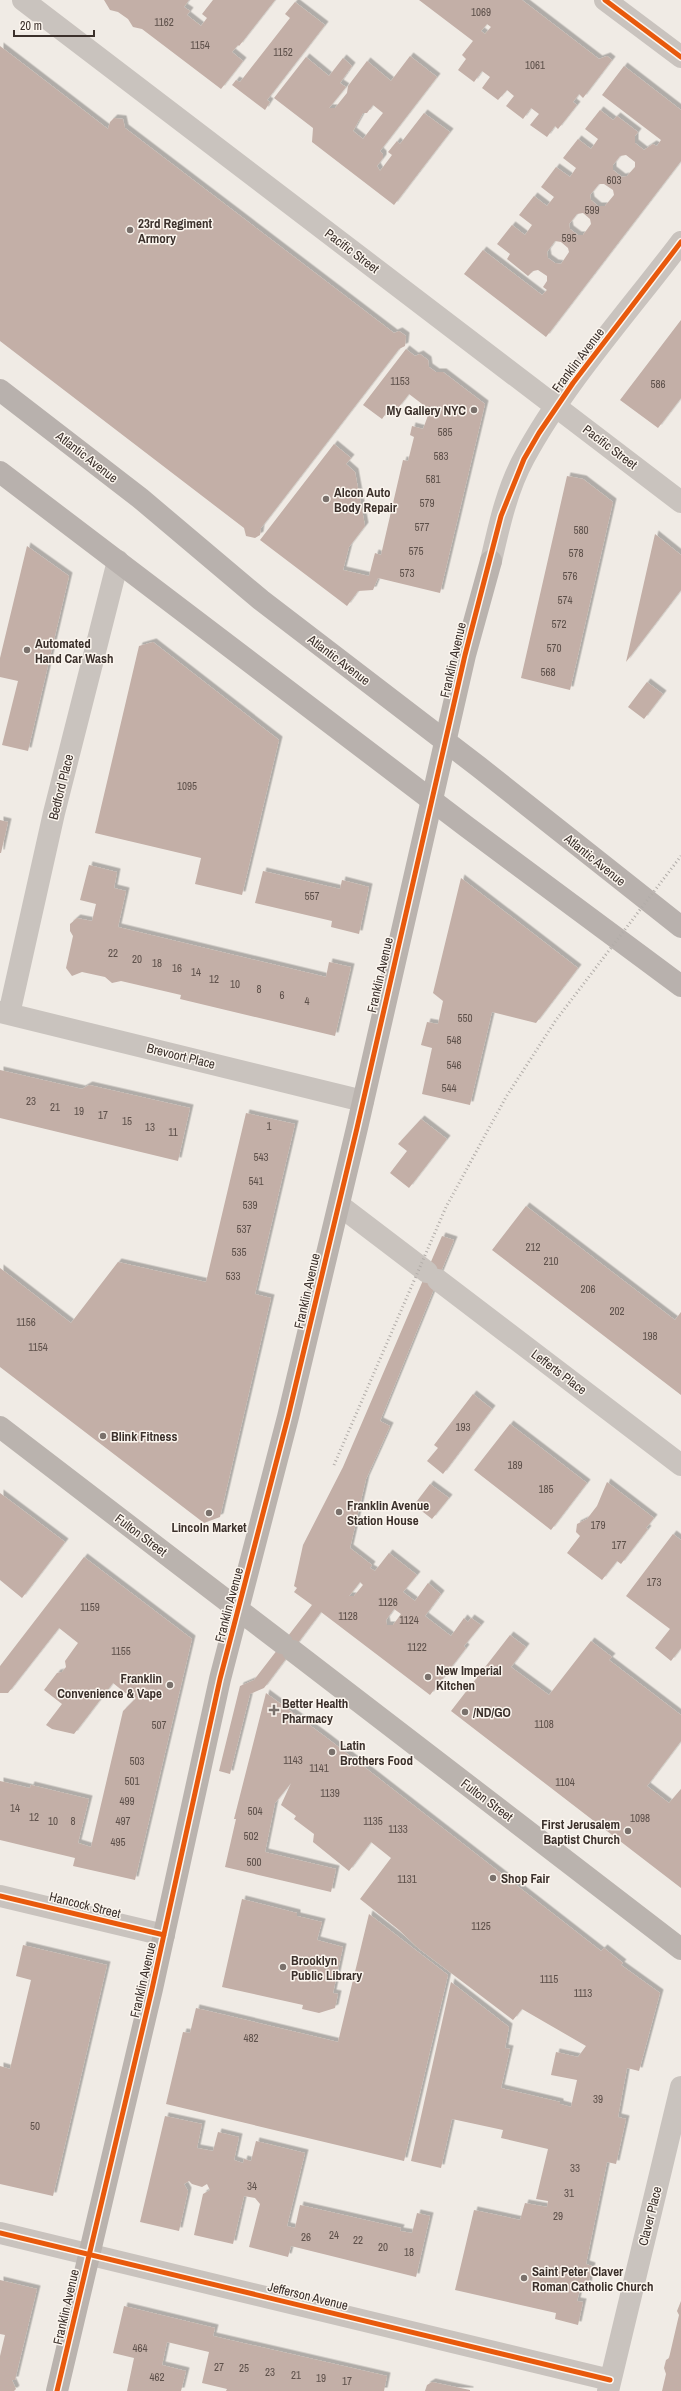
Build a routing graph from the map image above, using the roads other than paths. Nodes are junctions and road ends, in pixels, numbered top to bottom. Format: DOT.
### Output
graph roads {
  1 [pos="23,0"];
  2 [pos="606,0"];
  3 [pos="681,57"];
  4 [pos="681,242"];
  5 [pos="0,390"];
  6 [pos="557,407"];
  7 [pos="0,472"];
  8 [pos="681,502"];
  9 [pos="118,561"];
  10 [pos="445,741"];
  11 [pos="432,800"];
  12 [pos="681,928"];
  13 [pos="681,986"];
  14 [pos="4,1013"];
  15 [pos="363,1101"];
  16 [pos="339,1205"];
  17 [pos="0,1427"];
  18 [pos="681,1465"];
  19 [pos="239,1610"];
  20 [pos="0,1896"];
  21 [pos="164,1935"];
  22 [pos="681,1949"];
  23 [pos="681,2087"];
  24 [pos="0,2233"];
  25 [pos="90,2255"];
  26 [pos="609,2385"];
  27 [pos="57,2391"];
  1 -- 6 [label="street, Pacific Street"];
  2 -- 3 [label="street"];
  4 -- 6 [label="street, Franklin Avenue"];
  5 -- 10 [label="main road, Atlantic Avenue"];
  6 -- 8 [label="street, Pacific Street"];
  6 -- 10 [label="street, Franklin Avenue"];
  7 -- 9 [label="main road"];
  9 -- 11 [label="main road"];
  9 -- 14 [label="street, Bedford Place"];
  10 -- 11 [label="street, Franklin Avenue"];
  10 -- 12 [label="main road, Atlantic Avenue"];
  11 -- 13 [label="main road"];
  11 -- 15 [label="street, Franklin Avenue"];
  14 -- 15 [label="street, Brevoort Place"];
  15 -- 16 [label="street, Franklin Avenue"];
  16 -- 18 [label="street, Lefferts Place"];
  16 -- 19 [label="street, Franklin Avenue"];
  17 -- 19 [label="street, Fulton Street"];
  19 -- 21 [label="street, Franklin Avenue"];
  19 -- 22 [label="street, Fulton Street"];
  20 -- 21 [label="street, Hancock Street"];
  21 -- 25 [label="street, Franklin Avenue"];
  23 -- 26 [label="street, Claver Place"];
  24 -- 25 [label="street, Jefferson Avenue"];
  25 -- 26 [label="street, Jefferson Avenue"];
  25 -- 27 [label="street, Franklin Avenue"];
}
